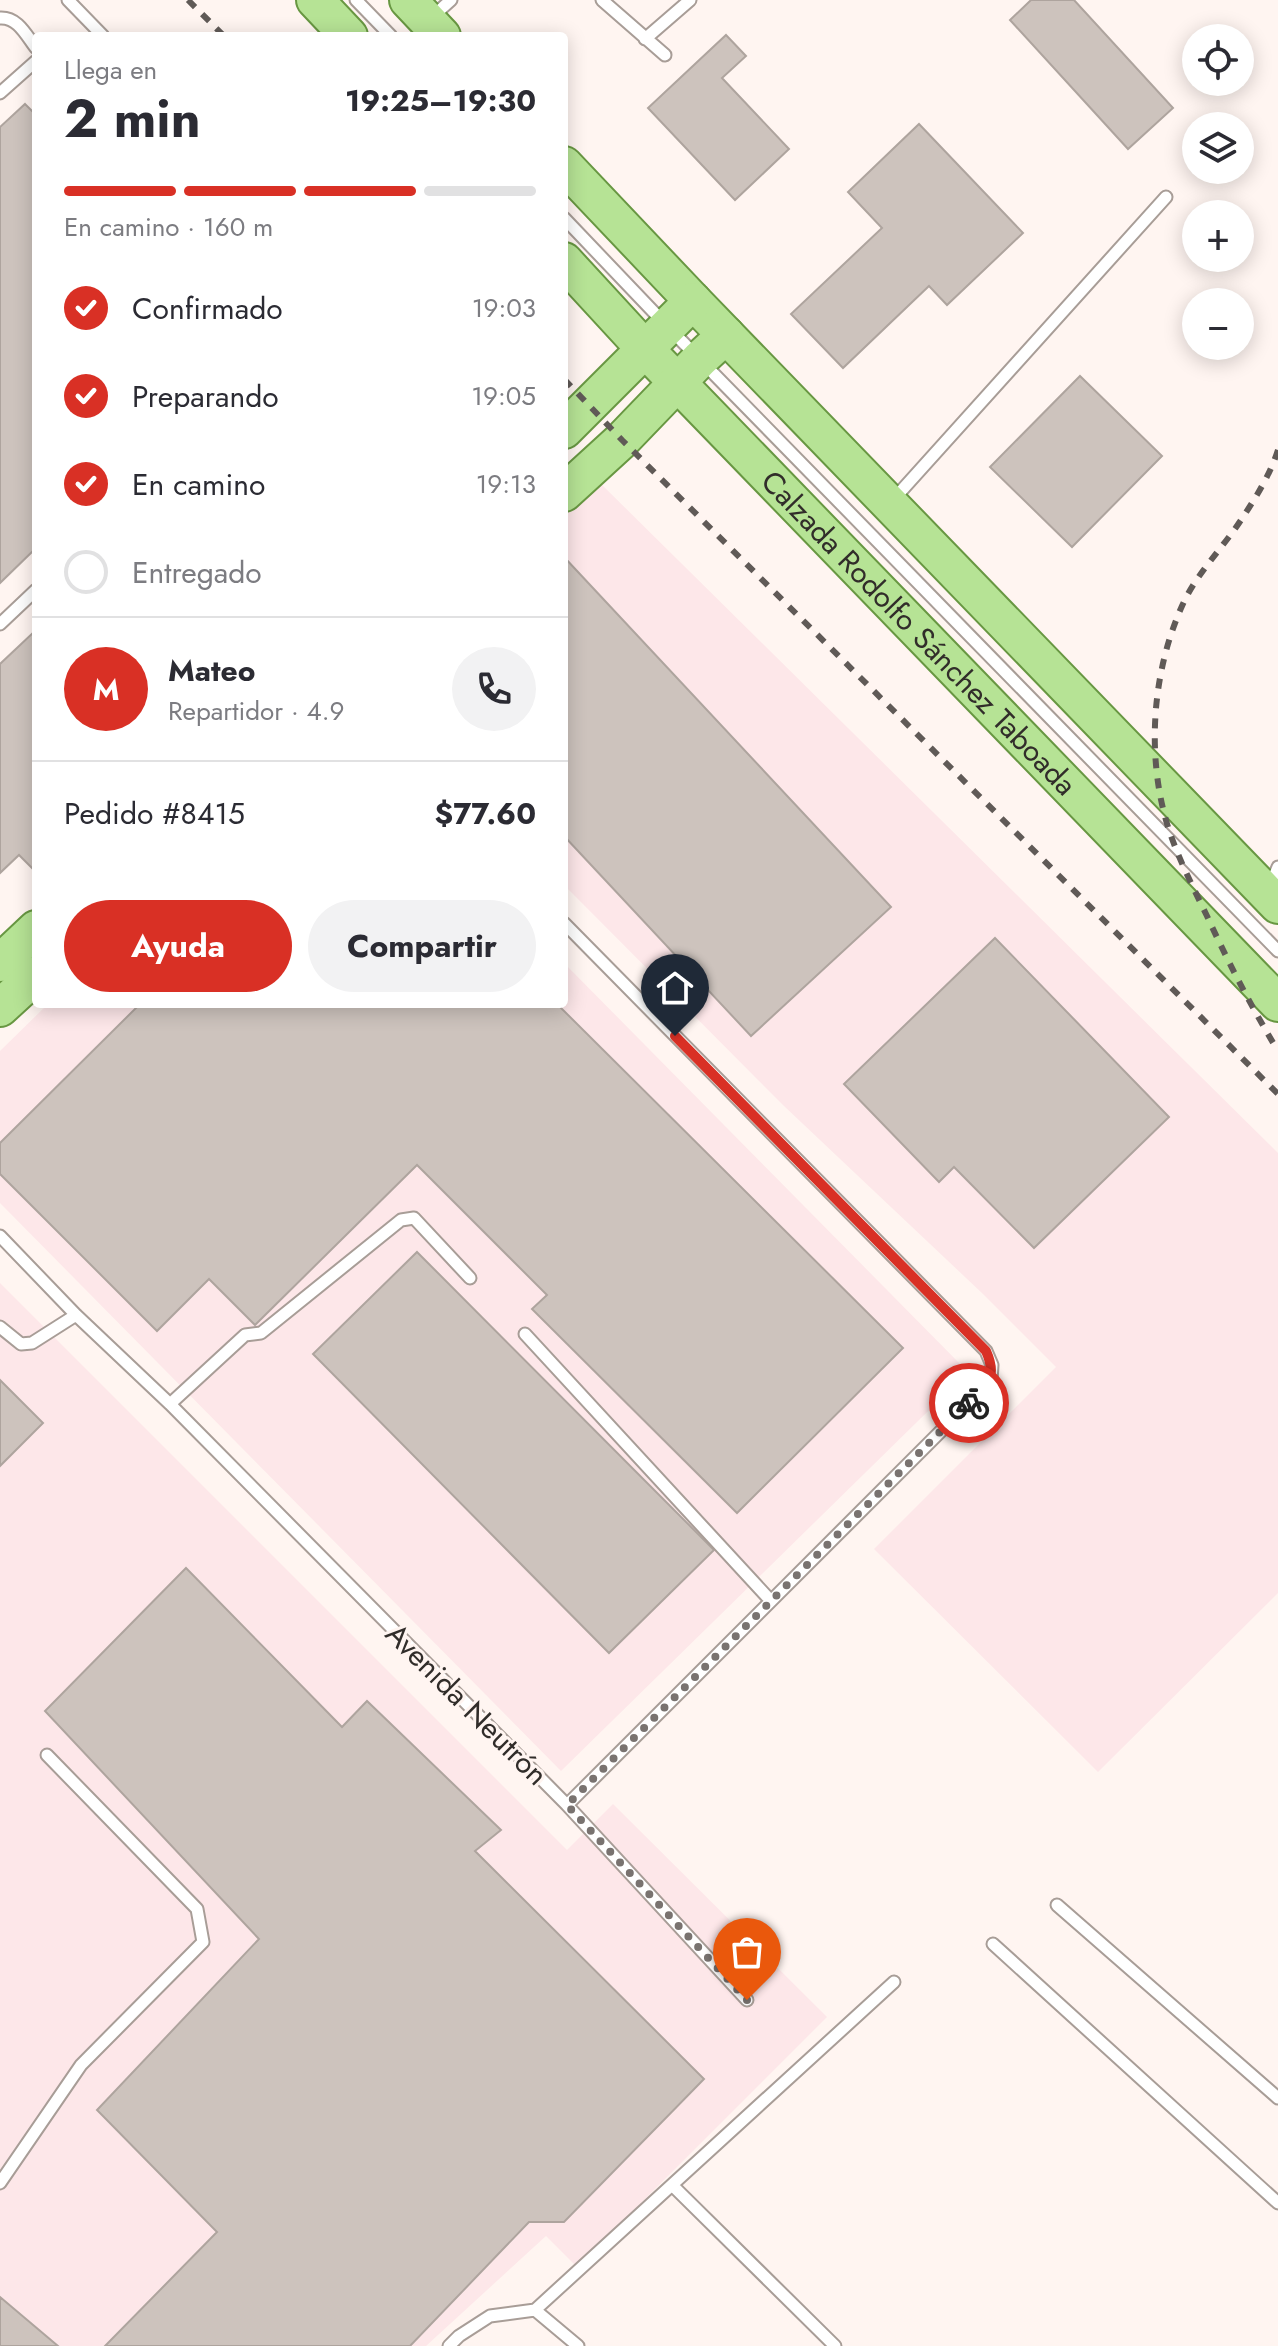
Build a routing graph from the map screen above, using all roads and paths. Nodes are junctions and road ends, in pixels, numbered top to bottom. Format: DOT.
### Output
graph roads {
  1 [pos="68,0"];
  2 [pos="315,0"];
  3 [pos="356,0"];
  4 [pos="602,0"];
  5 [pos="690,0"];
  6 [pos="0,18"];
  7 [pos="99,32"];
  8 [pos="345,32"];
  9 [pos="387,32"];
  10 [pos="645,39"];
  11 [pos="32,43"];
  12 [pos="665,55"];
  13 [pos="32,65"];
  14 [pos="0,93"];
  15 [pos="568,169"];
  16 [pos="1166,197"];
  17 [pos="568,223"];
  18 [pos="568,264"];
  19 [pos="693,301"];
  20 [pos="726,335"];
  21 [pos="656,337"];
  22 [pos="689,371"];
  23 [pos="568,426"];
  24 [pos="568,489"];
  25 [pos="890,504"];
  26 [pos="32,594"];
  27 [pos="0,624"];
  28 [pos="1274,889"];
  29 [pos="568,927"];
  30 [pos="32,933"];
  31 [pos="1278,951"];
  32 [pos="0,963"];
  33 [pos="32,979"];
  34 [pos="1278,1003"];
  35 [pos="0,1008"];
  36 [pos="0,1236"];
  37 [pos="470,1278"];
  38 [pos="76,1315"];
  39 [pos="0,1327"];
  40 [pos="525,1334"];
  41 [pos="170,1404"];
  42 [pos="771,1601"];
  43 [pos="47,1755"];
  44 [pos="567,1805"];
  45 [pos="1057,1905"];
  46 [pos="993,1944"];
  47 [pos="894,1982"];
  48 [pos="747,2000"];
  49 [pos="1278,2098"];
  50 [pos="0,2183"];
  51 [pos="672,2185"];
  52 [pos="1278,2203"];
  53 [pos="535,2310"];
  54 [pos="449,2346"];
  55 [pos="578,2346"];
  56 [pos="835,2346"];
  1 -- 7 [label="lane"];
  2 -- 8 [label="main road"];
  3 -- 9 [label="lane"];
  4 -- 10 [label="lane"];
  5 -- 10 [label="lane"];
  6 -- 11 [label="lane"];
  10 -- 12 [label="lane"];
  13 -- 14 [label="lane"];
  15 -- 19 [label="main road"];
  16 -- 25 [label="lane"];
  17 -- 21 [label="lane"];
  18 -- 21 [label="main road, Calzada Rodolfo Sánchez Taboada"];
  19 -- 20 [label="main road"];
  19 -- 21 [label="main road"];
  20 -- 22 [label="main road"];
  20 -- 25 [label="main road"];
  21 -- 22 [label="main road, Calzada Rodolfo Sánchez Taboada"];
  21 -- 23 [label="main road"];
  22 -- 24 [label="main road"];
  22 -- 31 [label="lane"];
  22 -- 34 [label="main road, Calzada Rodolfo Sánchez Taboada"];
  25 -- 28 [label="main road"];
  26 -- 27 [label="lane"];
  29 -- 42 [label="lane, Avenida Neutrón"];
  30 -- 32 [label="main road"];
  33 -- 35 [label="main road"];
  36 -- 38 [label="lane, Avenida Neutrón"];
  37 -- 41 [label="lane"];
  38 -- 39 [label="lane"];
  38 -- 41 [label="lane, Avenida Neutrón"];
  40 -- 42 [label="lane"];
  41 -- 44 [label="lane, Avenida Neutrón"];
  42 -- 44 [label="lane, Avenida Neutrón"];
  43 -- 50 [label="lane"];
  44 -- 48 [label="lane"];
  45 -- 49 [label="lane"];
  46 -- 52 [label="lane"];
  47 -- 51 [label="lane"];
  51 -- 53 [label="lane"];
  51 -- 56 [label="lane"];
  53 -- 54 [label="lane"];
  53 -- 55 [label="lane"];
}
